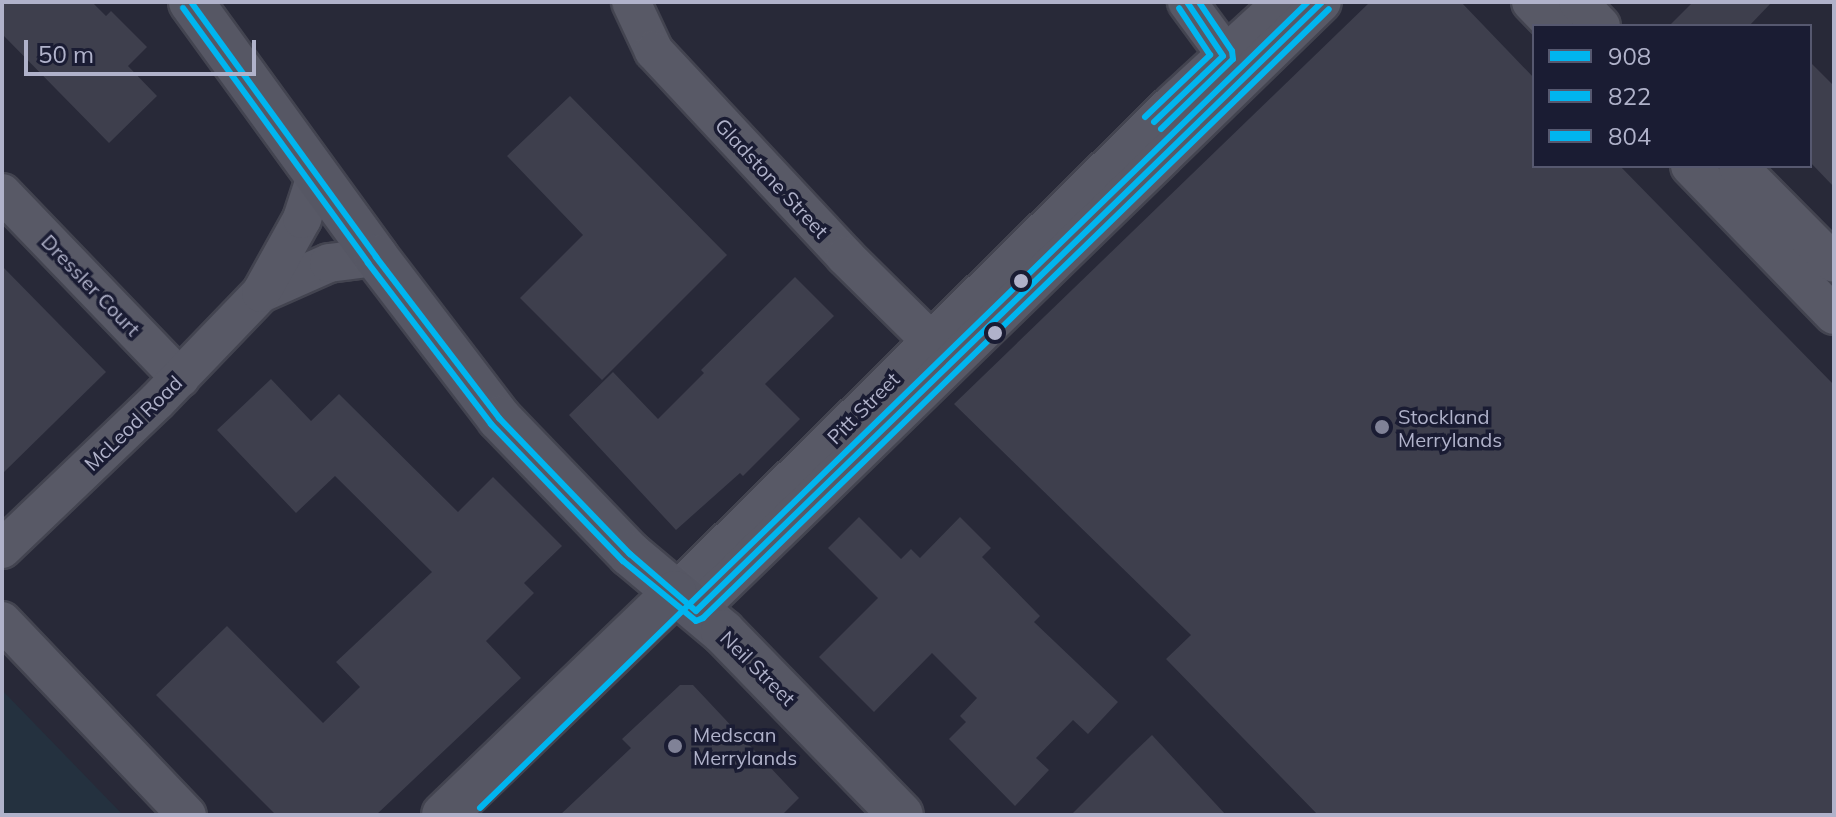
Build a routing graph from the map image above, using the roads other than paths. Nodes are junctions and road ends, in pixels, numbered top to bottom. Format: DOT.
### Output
graph roads {
  1 [pos="191,2"];
  2 [pos="631,2"];
  3 [pos="1187,2"];
  4 [pos="1283,2"];
  5 [pos="1322,2"];
  6 [pos="1531,2"];
  7 [pos="1578,2"];
  8 [pos="1552,24"];
  9 [pos="1599,24"];
  10 [pos="1233,66"];
  11 [pos="1692,168"];
  12 [pos="1740,168"];
  13 [pos="317,173"];
  14 [pos="2,193"];
  15 [pos="376,257"];
  16 [pos="1834,263"];
  17 [pos="261,293"];
  18 [pos="1834,315"];
  19 [pos="931,341"];
  20 [pos="180,378"];
  21 [pos="2,549"];
  22 [pos="685,602"];
  23 [pos="2,621"];
  24 [pos="187,815"];
  25 [pos="444,815"];
  26 [pos="487,815"];
  27 [pos="901,815"];
  1 -- 13 [label="main road, Neil Street"];
  2 -- 19 [label="street, Gladstone Street"];
  3 -- 10 [label="street"];
  4 -- 10 [label="street, Pitt Street"];
  5 -- 10 [label="street, Pitt Street"];
  6 -- 8 [label="street"];
  7 -- 9 [label="street"];
  10 -- 19 [label="street, Pitt Street"];
  10 -- 22 [label="street, Pitt Street"];
  11 -- 18 [label="street"];
  12 -- 16 [label="street"];
  13 -- 15 [label="main road, Neil Street"];
  13 -- 17 [label="street, McLeod Road"];
  14 -- 20 [label="street, Dressler Court"];
  15 -- 17 [label="street, McLeod Road"];
  15 -- 22 [label="main road, Neil Street"];
  17 -- 20 [label="street, McLeod Road"];
  19 -- 22 [label="street, Pitt Street"];
  20 -- 21 [label="street, McLeod Road"];
  22 -- 25 [label="main road, Pitt Street"];
  22 -- 26 [label="main road, Pitt Street"];
  22 -- 27 [label="main road, Neil Street"];
  23 -- 24 [label="street"];
}
